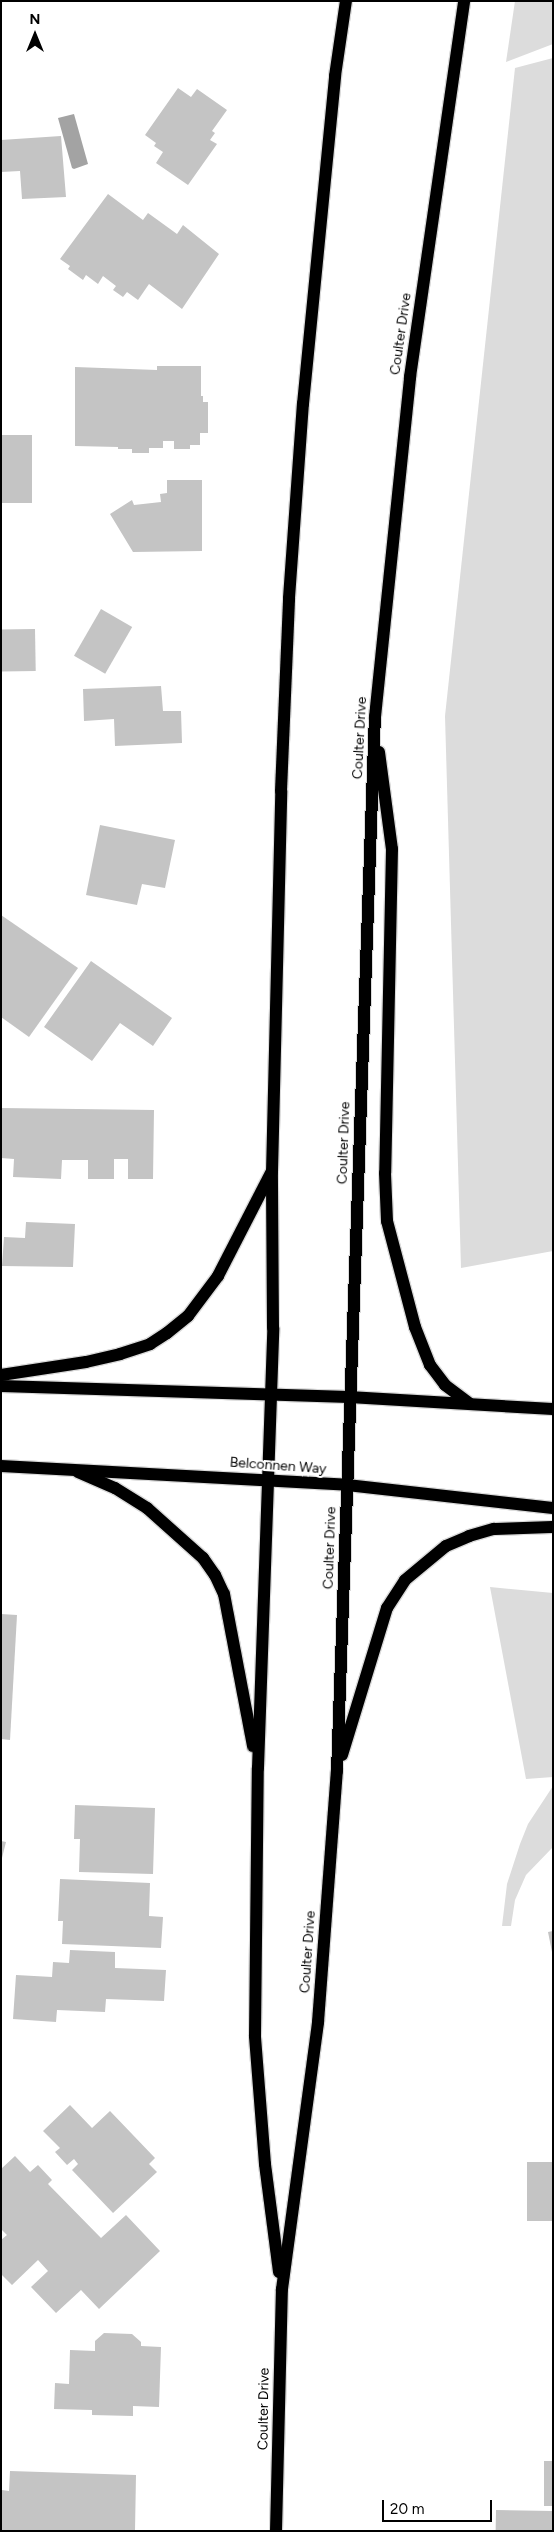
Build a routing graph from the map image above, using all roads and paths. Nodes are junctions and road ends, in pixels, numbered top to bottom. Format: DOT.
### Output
graph roads {
  1 [pos="346,1"];
  2 [pos="464,1"];
  3 [pos="375,718"];
  4 [pos="272,1172"];
  5 [pos="1,1375"];
  6 [pos="1,1386"];
  7 [pos="270,1394"];
  8 [pos="349,1397"];
  9 [pos="469,1402"];
  10 [pos="553,1409"];
  11 [pos="1,1466"];
  12 [pos="69,1468"];
  13 [pos="267,1480"];
  14 [pos="347,1485"];
  15 [pos="553,1508"];
  16 [pos="553,1527"];
  17 [pos="258,1768"];
  18 [pos="337,1771"];
  19 [pos="282,2289"];
  20 [pos="276,2531"];
  1 -- 4 [label="main road, Coulter Drive"];
  2 -- 3 [label="main road, Coulter Drive"];
  3 -- 8 [label="main road, Coulter Drive"];
  3 -- 9 [label="main road"];
  4 -- 5 [label="main road"];
  4 -- 7 [label="main road, Coulter Drive"];
  6 -- 7 [label="main road"];
  7 -- 8 [label="main road"];
  7 -- 13 [label="main road, Coulter Drive"];
  8 -- 9 [label="main road"];
  8 -- 14 [label="main road, Coulter Drive"];
  9 -- 10 [label="main road"];
  11 -- 12 [label="main road, Belconnen Way"];
  12 -- 13 [label="main road, Belconnen Way"];
  12 -- 17 [label="main road"];
  13 -- 14 [label="main road, Belconnen Way"];
  13 -- 17 [label="main road, Coulter Drive"];
  14 -- 15 [label="main road, Belconnen Way"];
  14 -- 18 [label="main road, Coulter Drive"];
  16 -- 18 [label="main road"];
  17 -- 19 [label="main road, Coulter Drive"];
  18 -- 19 [label="main road, Coulter Drive"];
  19 -- 20 [label="main road, Coulter Drive"];
}
